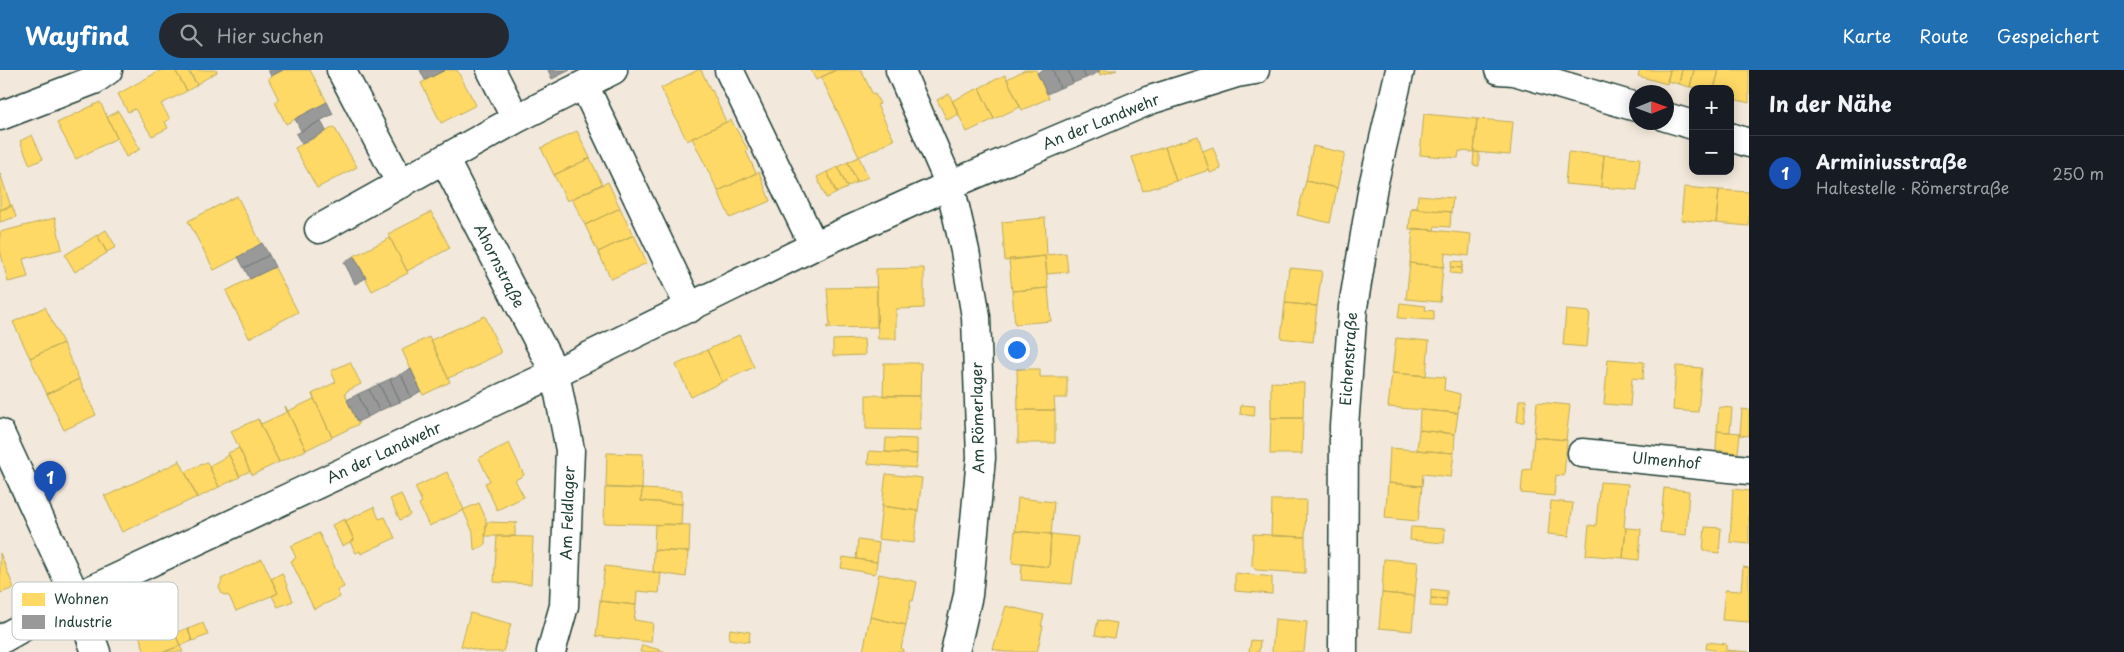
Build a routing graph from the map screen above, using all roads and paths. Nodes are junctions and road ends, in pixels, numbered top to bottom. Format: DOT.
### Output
graph roads {
  1 [pos="108,70"];
  2 [pos="341,70"];
  3 [pos="491,70"];
  4 [pos="614,70"];
  5 [pos="729,70"];
  6 [pos="900,70"];
  7 [pos="1255,70"];
  8 [pos="1400,70"];
  9 [pos="1499,70"];
  10 [pos="584,85"];
  11 [pos="1629,105"];
  12 [pos="0,116"];
  13 [pos="516,119"];
  14 [pos="1674,119"];
  15 [pos="1689,124"];
  16 [pos="1734,138"];
  17 [pos="1749,143"];
  18 [pos="444,159"];
  19 [pos="401,184"];
  20 [pos="950,185"];
  21 [pos="319,229"];
  22 [pos="814,246"];
  23 [pos="690,308"];
  24 [pos="555,373"];
  25 [pos="0,433"];
  26 [pos="1582,453"];
  27 [pos="1749,470"];
  28 [pos="69,582"];
  29 [pos="108,582"];
  30 [pos="12,633"];
  31 [pos="0,640"];
  32 [pos="92,640"];
  33 [pos="96,652"];
  34 [pos="551,652"];
  35 [pos="955,652"];
  36 [pos="1343,652"];
  1 -- 12 [label="street"];
  2 -- 19 [label="street"];
  3 -- 13 [label="street"];
  4 -- 10 [label="street"];
  5 -- 22 [label="street"];
  6 -- 20 [label="street"];
  7 -- 20 [label="street, An der Landwehr"];
  8 -- 36 [label="street, Eichenstraße"];
  9 -- 11 [label="street"];
  10 -- 13 [label="street"];
  10 -- 23 [label="street"];
  13 -- 18 [label="street"];
  14 -- 15 [label="street"];
  16 -- 17 [label="street"];
  18 -- 19 [label="street"];
  18 -- 24 [label="street, Ahornstraße"];
  19 -- 21 [label="street"];
  20 -- 22 [label="street, An der Landwehr"];
  20 -- 35 [label="street, Am Römerlager"];
  22 -- 23 [label="street, An der Landwehr"];
  23 -- 24 [label="street, An der Landwehr"];
  24 -- 29 [label="street, An der Landwehr"];
  24 -- 34 [label="street, Am Feldlager"];
  25 -- 28 [label="street"];
  26 -- 27 [label="street, Ulmenhof"];
  30 -- 31 [label="street, An der Landwehr"];
  32 -- 33 [label="street"];
}
